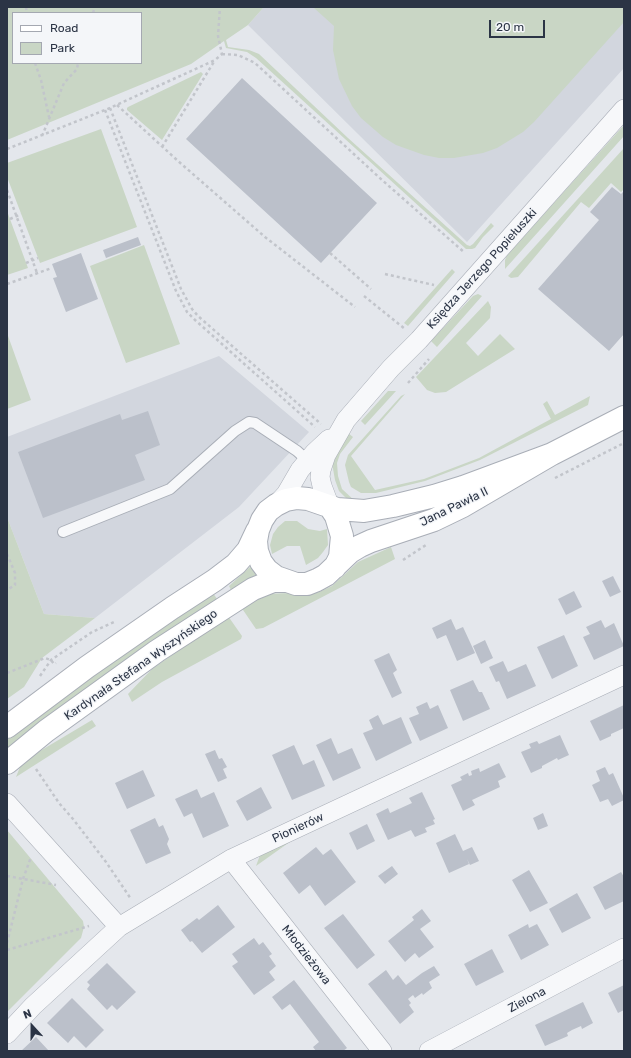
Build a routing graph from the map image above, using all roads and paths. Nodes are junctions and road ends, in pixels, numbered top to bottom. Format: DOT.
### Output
graph roads {
  1 [pos="220,7"];
  2 [pos="222,54"];
  3 [pos="215,60"];
  4 [pos="35,64"];
  5 [pos="78,64"];
  6 [pos="117,105"];
  7 [pos="110,108"];
  8 [pos="624,109"];
  9 [pos="105,110"];
  10 [pos="50,118"];
  11 [pos="42,136"];
  12 [pos="162,147"];
  13 [pos="7,149"];
  14 [pos="7,190"];
  15 [pos="21,214"];
  16 [pos="17,217"];
  17 [pos="10,219"];
  18 [pos="465,252"];
  19 [pos="330,253"];
  20 [pos="38,258"];
  21 [pos="33,261"];
  22 [pos="26,263"];
  23 [pos="52,268"];
  24 [pos="38,273"];
  25 [pos="385,274"];
  26 [pos="7,284"];
  27 [pos="434,285"];
  28 [pos="371,289"];
  29 [pos="364,296"];
  30 [pos="354,307"];
  31 [pos="408,331"];
  32 [pos="624,417"];
  33 [pos="340,428"];
  34 [pos="552,454"];
  35 [pos="308,461"];
  36 [pos="276,505"];
  37 [pos="330,506"];
  38 [pos="258,530"];
  39 [pos="62,532"];
  40 [pos="7,554"];
  41 [pos="335,568"];
  42 [pos="283,581"];
  43 [pos="7,590"];
  44 [pos="118,619"];
  45 [pos="100,628"];
  46 [pos="100,632"];
  47 [pos="51,660"];
  48 [pos="57,663"];
  49 [pos="7,673"];
  50 [pos="624,675"];
  51 [pos="38,678"];
  52 [pos="7,727"];
  53 [pos="7,763"];
  54 [pos="36,769"];
  55 [pos="7,803"];
  56 [pos="32,854"];
  57 [pos="231,859"];
  58 [pos="7,876"];
  59 [pos="23,879"];
  60 [pos="56,885"];
  61 [pos="132,900"];
  62 [pos="89,926"];
  63 [pos="119,927"];
  64 [pos="7,943"];
  65 [pos="624,948"];
  66 [pos="7,950"];
  67 [pos="7,1034"];
  68 [pos="382,1051"];
  69 [pos="429,1051"];
  1 -- 2 [label="path"];
  2 -- 3 [label="path"];
  2 -- 18 [label="path"];
  3 -- 6 [label="path"];
  3 -- 12 [label="path"];
  4 -- 10 [label="path"];
  5 -- 10 [label="path"];
  6 -- 7 [label="path"];
  6 -- 12 [label="path"];
  7 -- 9 [label="path"];
  7 -- 9 [label="path"];
  8 -- 33 [label="street, Księdza Jerzego Popiełuszki"];
  9 -- 11 [label="path"];
  10 -- 11 [label="path"];
  11 -- 13 [label="path"];
  12 -- 30 [label="path"];
  14 -- 16 [label="path"];
  15 -- 16 [label="path"];
  16 -- 17 [label="path"];
  16 -- 21 [label="path"];
  19 -- 28 [label="path"];
  20 -- 21 [label="path"];
  21 -- 22 [label="path"];
  21 -- 24 [label="path"];
  23 -- 24 [label="path"];
  24 -- 26 [label="path"];
  25 -- 27 [label="path"];
  29 -- 31 [label="path"];
  32 -- 34 [label="main road, Jana Pawła II"];
  33 -- 35 [label="street, Księdza Jerzego Popiełuszki"];
  33 -- 37 [label="street, Księdza Jerzego Popiełuszki"];
  34 -- 37 [label="main road, Jana Pawła II"];
  34 -- 41 [label="main road, Jana Pawła II"];
  35 -- 36 [label="street, Księdza Jerzego Popiełuszki"];
  35 -- 39 [label="lane"];
  36 -- 37 [label="main road"];
  36 -- 38 [label="main road"];
  37 -- 41 [label="main road"];
  38 -- 42 [label="main road"];
  38 -- 52 [label="main road"];
  40 -- 43 [label="path"];
  41 -- 42 [label="main road"];
  42 -- 53 [label="main road, Kardynała Stefana Wyszyńskiego"];
  44 -- 45 [label="path"];
  45 -- 46 [label="path"];
  45 -- 47 [label="path"];
  47 -- 48 [label="path"];
  47 -- 49 [label="path"];
  47 -- 51 [label="path"];
  50 -- 57 [label="street, Pionierów"];
  54 -- 61 [label="path"];
  55 -- 63 [label="street"];
  56 -- 59 [label="path"];
  57 -- 63 [label="street, Pionierów"];
  57 -- 68 [label="street, Młodzieżowa"];
  58 -- 59 [label="path"];
  59 -- 60 [label="path"];
  59 -- 64 [label="path"];
  62 -- 66 [label="path"];
  63 -- 67 [label="street, Pionierów"];
  65 -- 69 [label="street, Zielona"];
}
